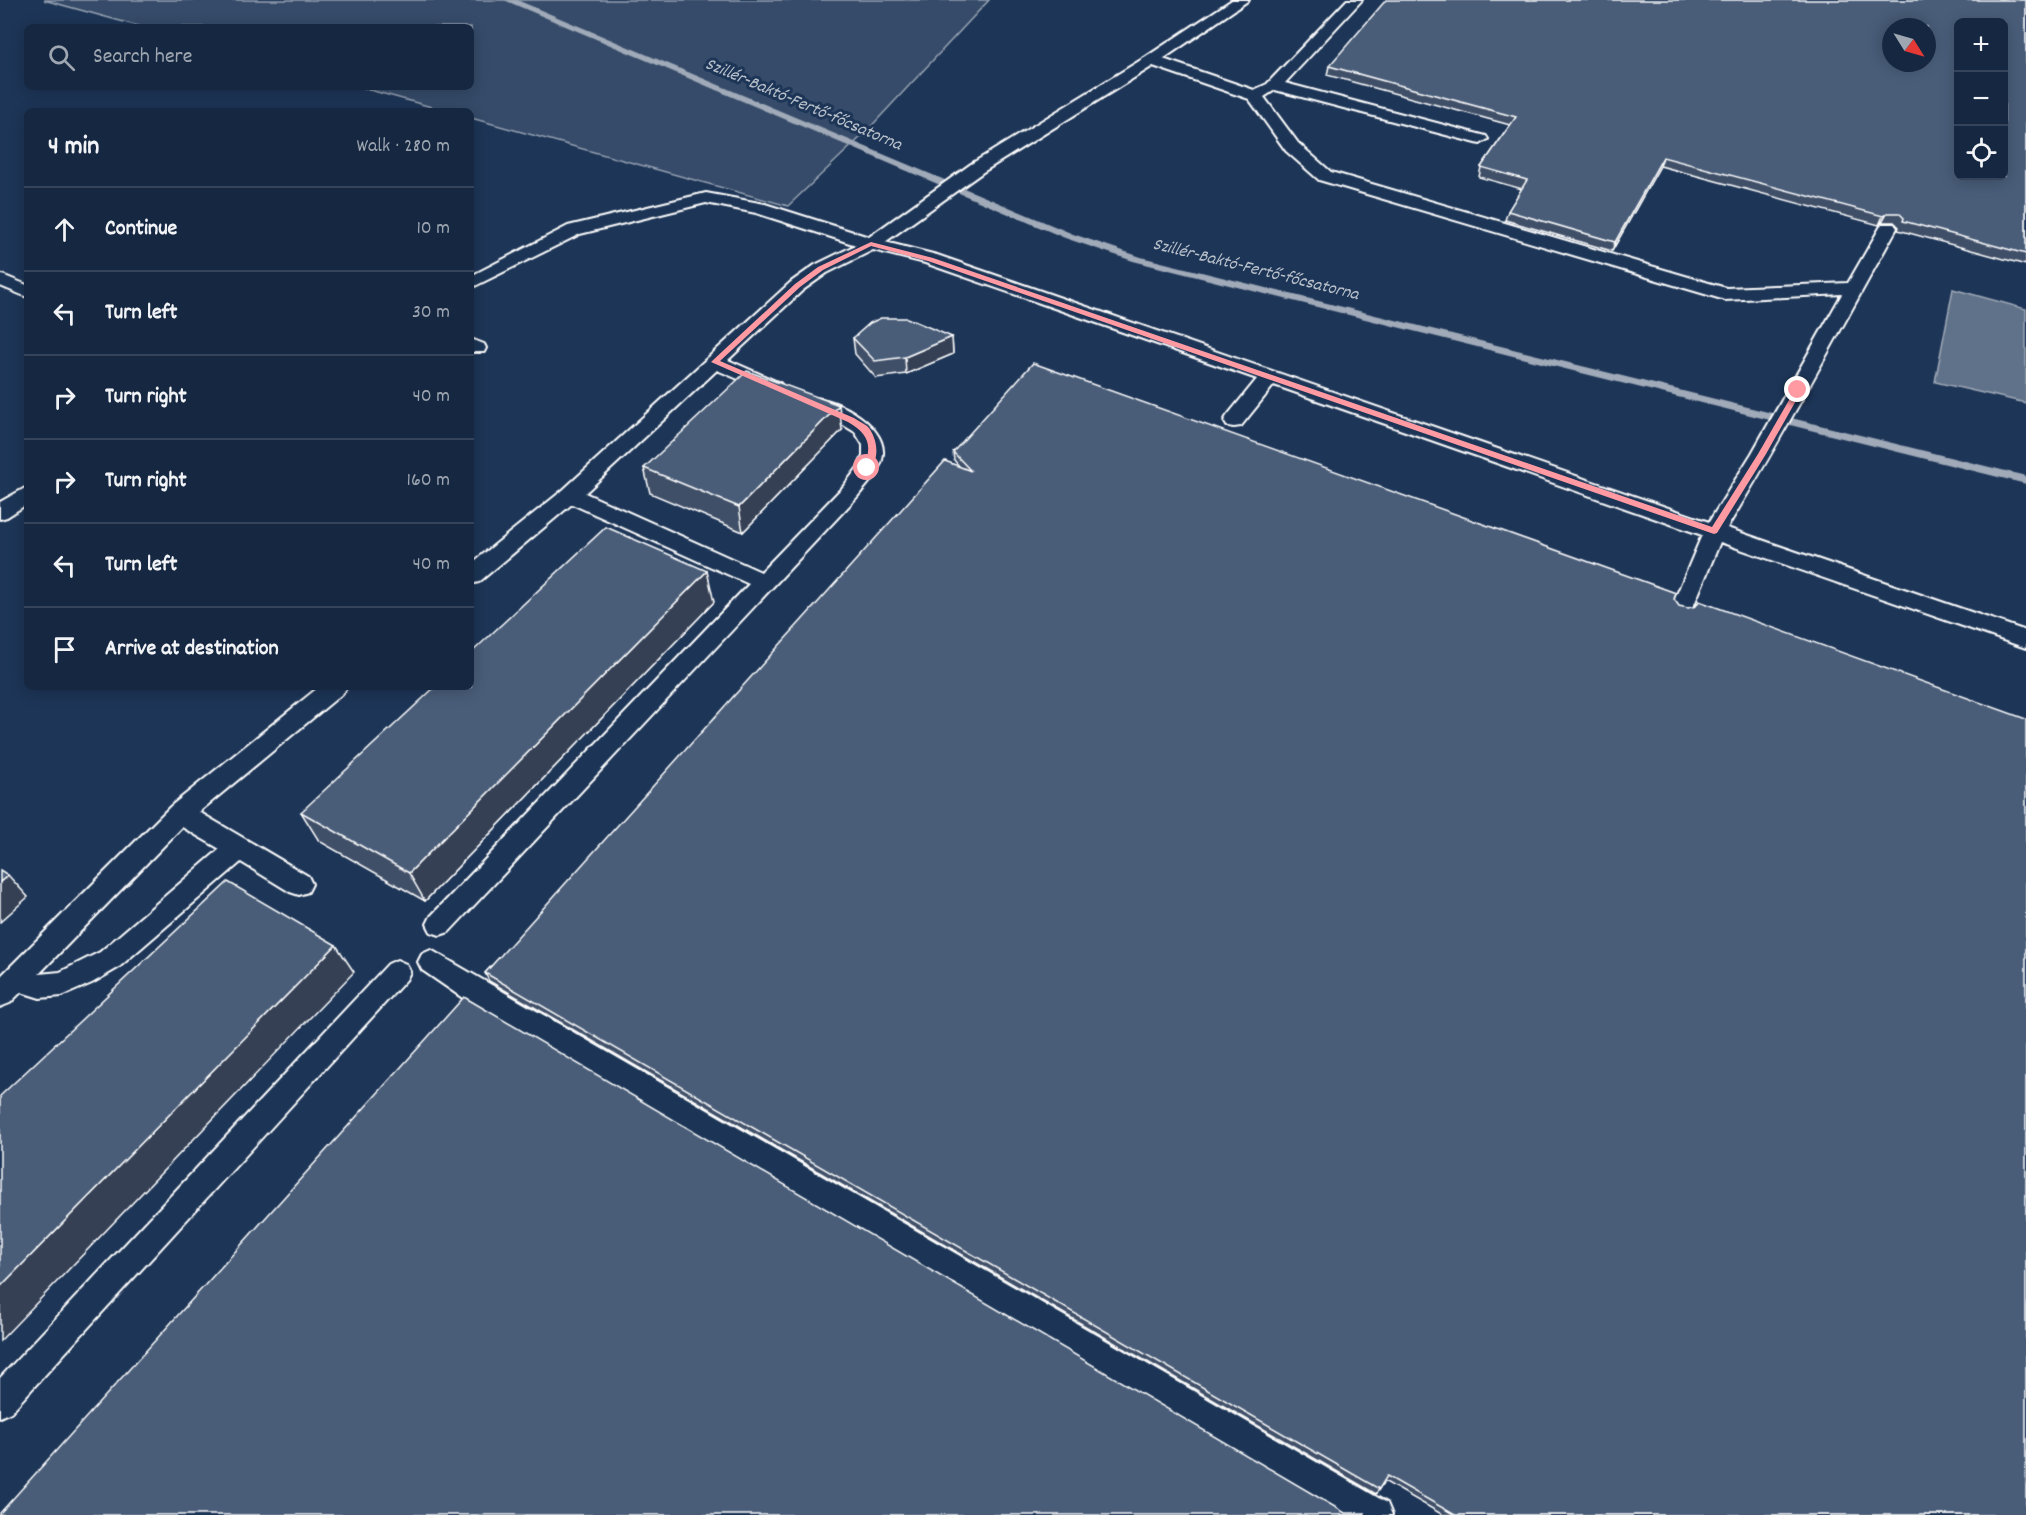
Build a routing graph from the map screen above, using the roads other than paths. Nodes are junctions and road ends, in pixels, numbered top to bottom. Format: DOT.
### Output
graph roads {
  1 [pos="1242,0"];
  2 [pos="1353,1"];
  3 [pos="1151,60"];
  4 [pos="1274,85"];
  5 [pos="1255,96"];
  6 [pos="1480,139"];
  7 [pos="1888,228"];
  8 [pos="871,244"];
  9 [pos="0,279"];
  10 [pos="474,281"];
  11 [pos="1855,288"];
  12 [pos="24,291"];
  13 [pos="715,362"];
  14 [pos="1269,378"];
  15 [pos="1234,422"];
  16 [pos="570,495"];
  17 [pos="24,496"];
  18 [pos="0,512"];
  19 [pos="1714,531"];
  20 [pos="474,574"];
  21 [pos="764,582"];
  22 [pos="1683,606"];
  23 [pos="2026,639"];
  24 [pos="331,690"];
  25 [pos="180,813"];
  26 [pos="238,849"];
  27 [pos="299,884"];
  28 [pos="440,924"];
  29 [pos="431,962"];
  30 [pos="397,972"];
  31 [pos="9,987"];
  32 [pos="0,1401"];
  33 [pos="1375,1515"];
  1 -- 3 [label="lane"];
  2 -- 4 [label="lane"];
  3 -- 5 [label="lane"];
  3 -- 8 [label="lane"];
  4 -- 5 [label="lane"];
  4 -- 6 [label="lane"];
  5 -- 11 [label="lane"];
  7 -- 11 [label="lane"];
  8 -- 10 [label="lane"];
  8 -- 13 [label="lane"];
  8 -- 14 [label="lane"];
  9 -- 12 [label="lane"];
  11 -- 19 [label="lane"];
  13 -- 16 [label="lane"];
  13 -- 21 [label="lane"];
  14 -- 15 [label="lane"];
  14 -- 19 [label="lane"];
  16 -- 20 [label="lane"];
  16 -- 21 [label="lane"];
  17 -- 18 [label="lane"];
  19 -- 22 [label="lane"];
  19 -- 23 [label="lane"];
  21 -- 28 [label="lane"];
  24 -- 25 [label="lane"];
  25 -- 26 [label="lane"];
  25 -- 31 [label="lane"];
  26 -- 27 [label="lane"];
  26 -- 31 [label="lane"];
  29 -- 33 [label="lane"];
  30 -- 32 [label="lane"];
}
